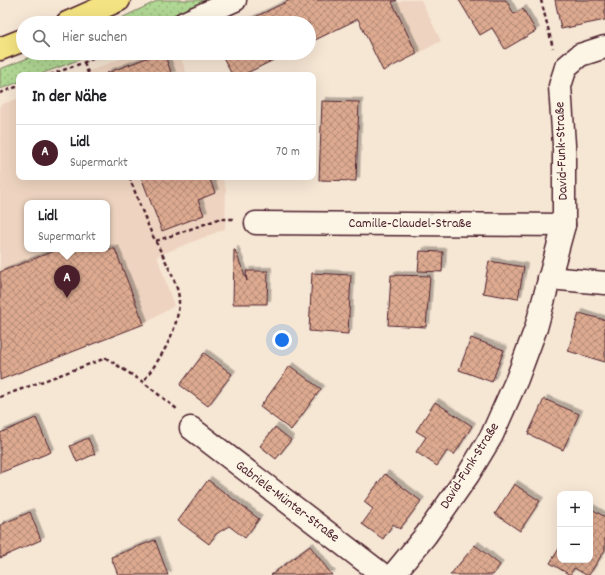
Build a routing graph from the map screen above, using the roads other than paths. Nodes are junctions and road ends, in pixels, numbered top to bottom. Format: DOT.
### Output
graph roads {
  1 [pos="118,0"];
  2 [pos="235,0"];
  3 [pos="83,16"];
  4 [pos="200,16"];
  5 [pos="16,43"];
  6 [pos="605,47"];
  7 [pos="0,49"];
  8 [pos="256,223"];
  9 [pos="564,225"];
  10 [pos="549,278"];
  11 [pos="605,284"];
  12 [pos="191,428"];
  13 [pos="383,575"];
  14 [pos="393,575"];
  1 -- 3 [label="main road"];
  2 -- 4 [label="street"];
  5 -- 7 [label="main road"];
  6 -- 9 [label="street, David-Funk-Straße"];
  8 -- 9 [label="street, Camille-Claudel-Straße"];
  9 -- 10 [label="street, David-Funk-Straße"];
  10 -- 11 [label="street"];
  10 -- 14 [label="street, David-Funk-Straße"];
  12 -- 13 [label="street, Gabriele-Münter-Straße"];
}
